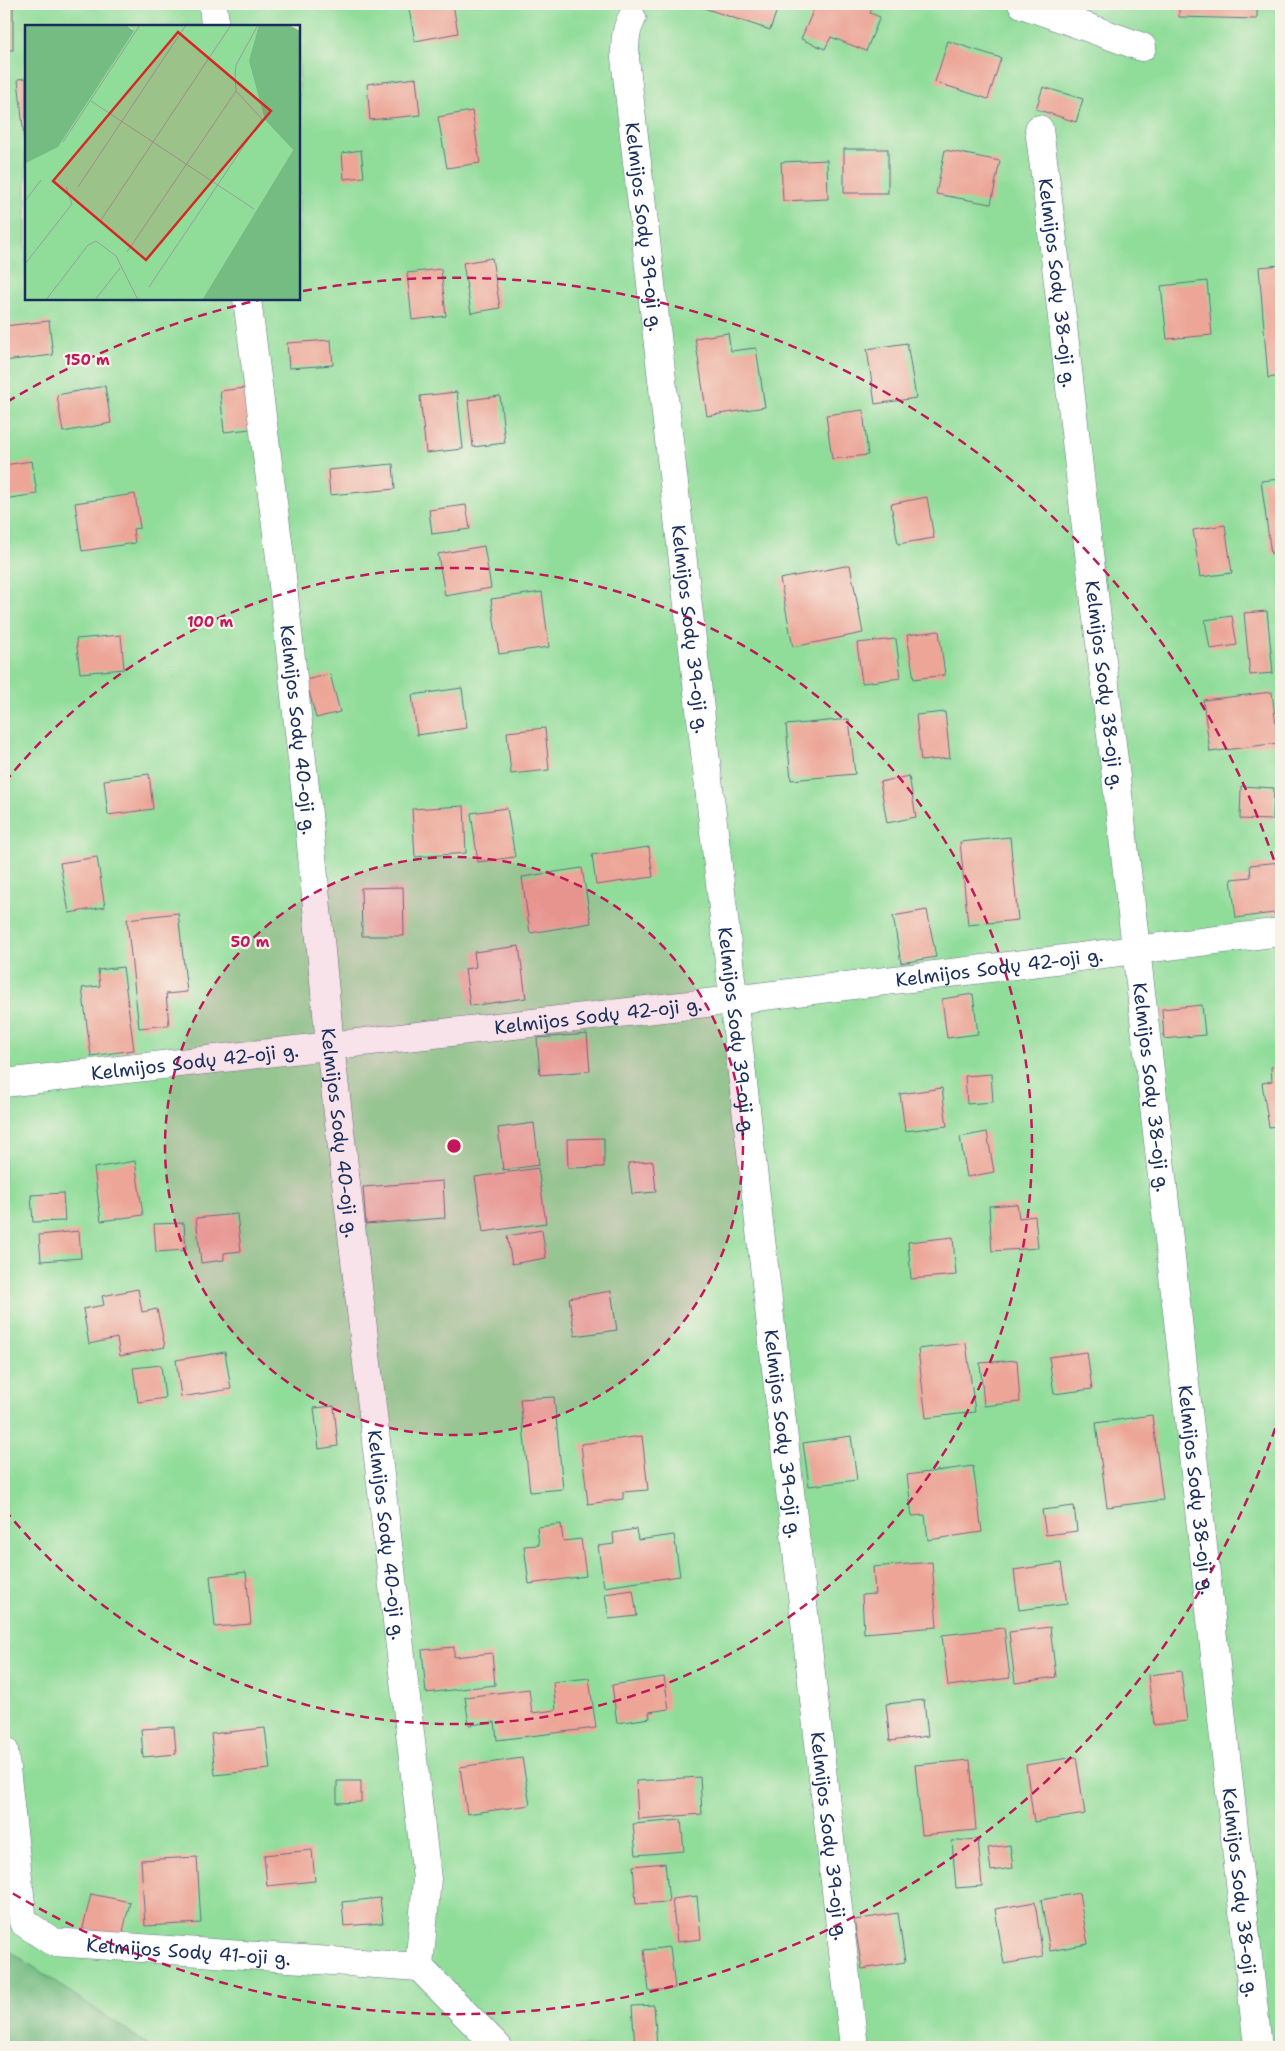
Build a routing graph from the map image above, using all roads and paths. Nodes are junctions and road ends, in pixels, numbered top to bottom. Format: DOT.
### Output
graph roads {
  1 [pos="213,4"];
  2 [pos="1022,4"];
  3 [pos="632,18"];
  4 [pos="215,25"];
  5 [pos="1142,47"];
  6 [pos="1039,129"];
  7 [pos="247,300"];
  8 [pos="1281,932"];
  9 [pos="1138,950"];
  10 [pos="733,1000"];
  11 [pos="330,1045"];
  12 [pos="4,1083"];
  13 [pos="4,1750"];
  14 [pos="419,1967"];
  15 [pos="498,2047"];
  16 [pos="854,2047"];
  17 [pos="1258,2047"];
  1 -- 4 [label="street"];
  2 -- 5 [label="street"];
  3 -- 10 [label="street, Kelmijos Sodų 39-oji g."];
  6 -- 9 [label="street, Kelmijos Sodų 38-oji g."];
  7 -- 11 [label="street, Kelmijos Sodų 40-oji g."];
  8 -- 9 [label="street, Kelmijos Sodų 42-oji g."];
  9 -- 10 [label="street, Kelmijos Sodų 42-oji g."];
  9 -- 17 [label="street, Kelmijos Sodų 38-oji g."];
  10 -- 11 [label="street, Kelmijos Sodų 42-oji g."];
  10 -- 16 [label="street, Kelmijos Sodų 39-oji g."];
  11 -- 12 [label="street, Kelmijos Sodų 42-oji g."];
  11 -- 14 [label="street, Kelmijos Sodų 40-oji g."];
  13 -- 14 [label="street, Kelmijos Sodų 41-oji g."];
  14 -- 15 [label="street"];
}
